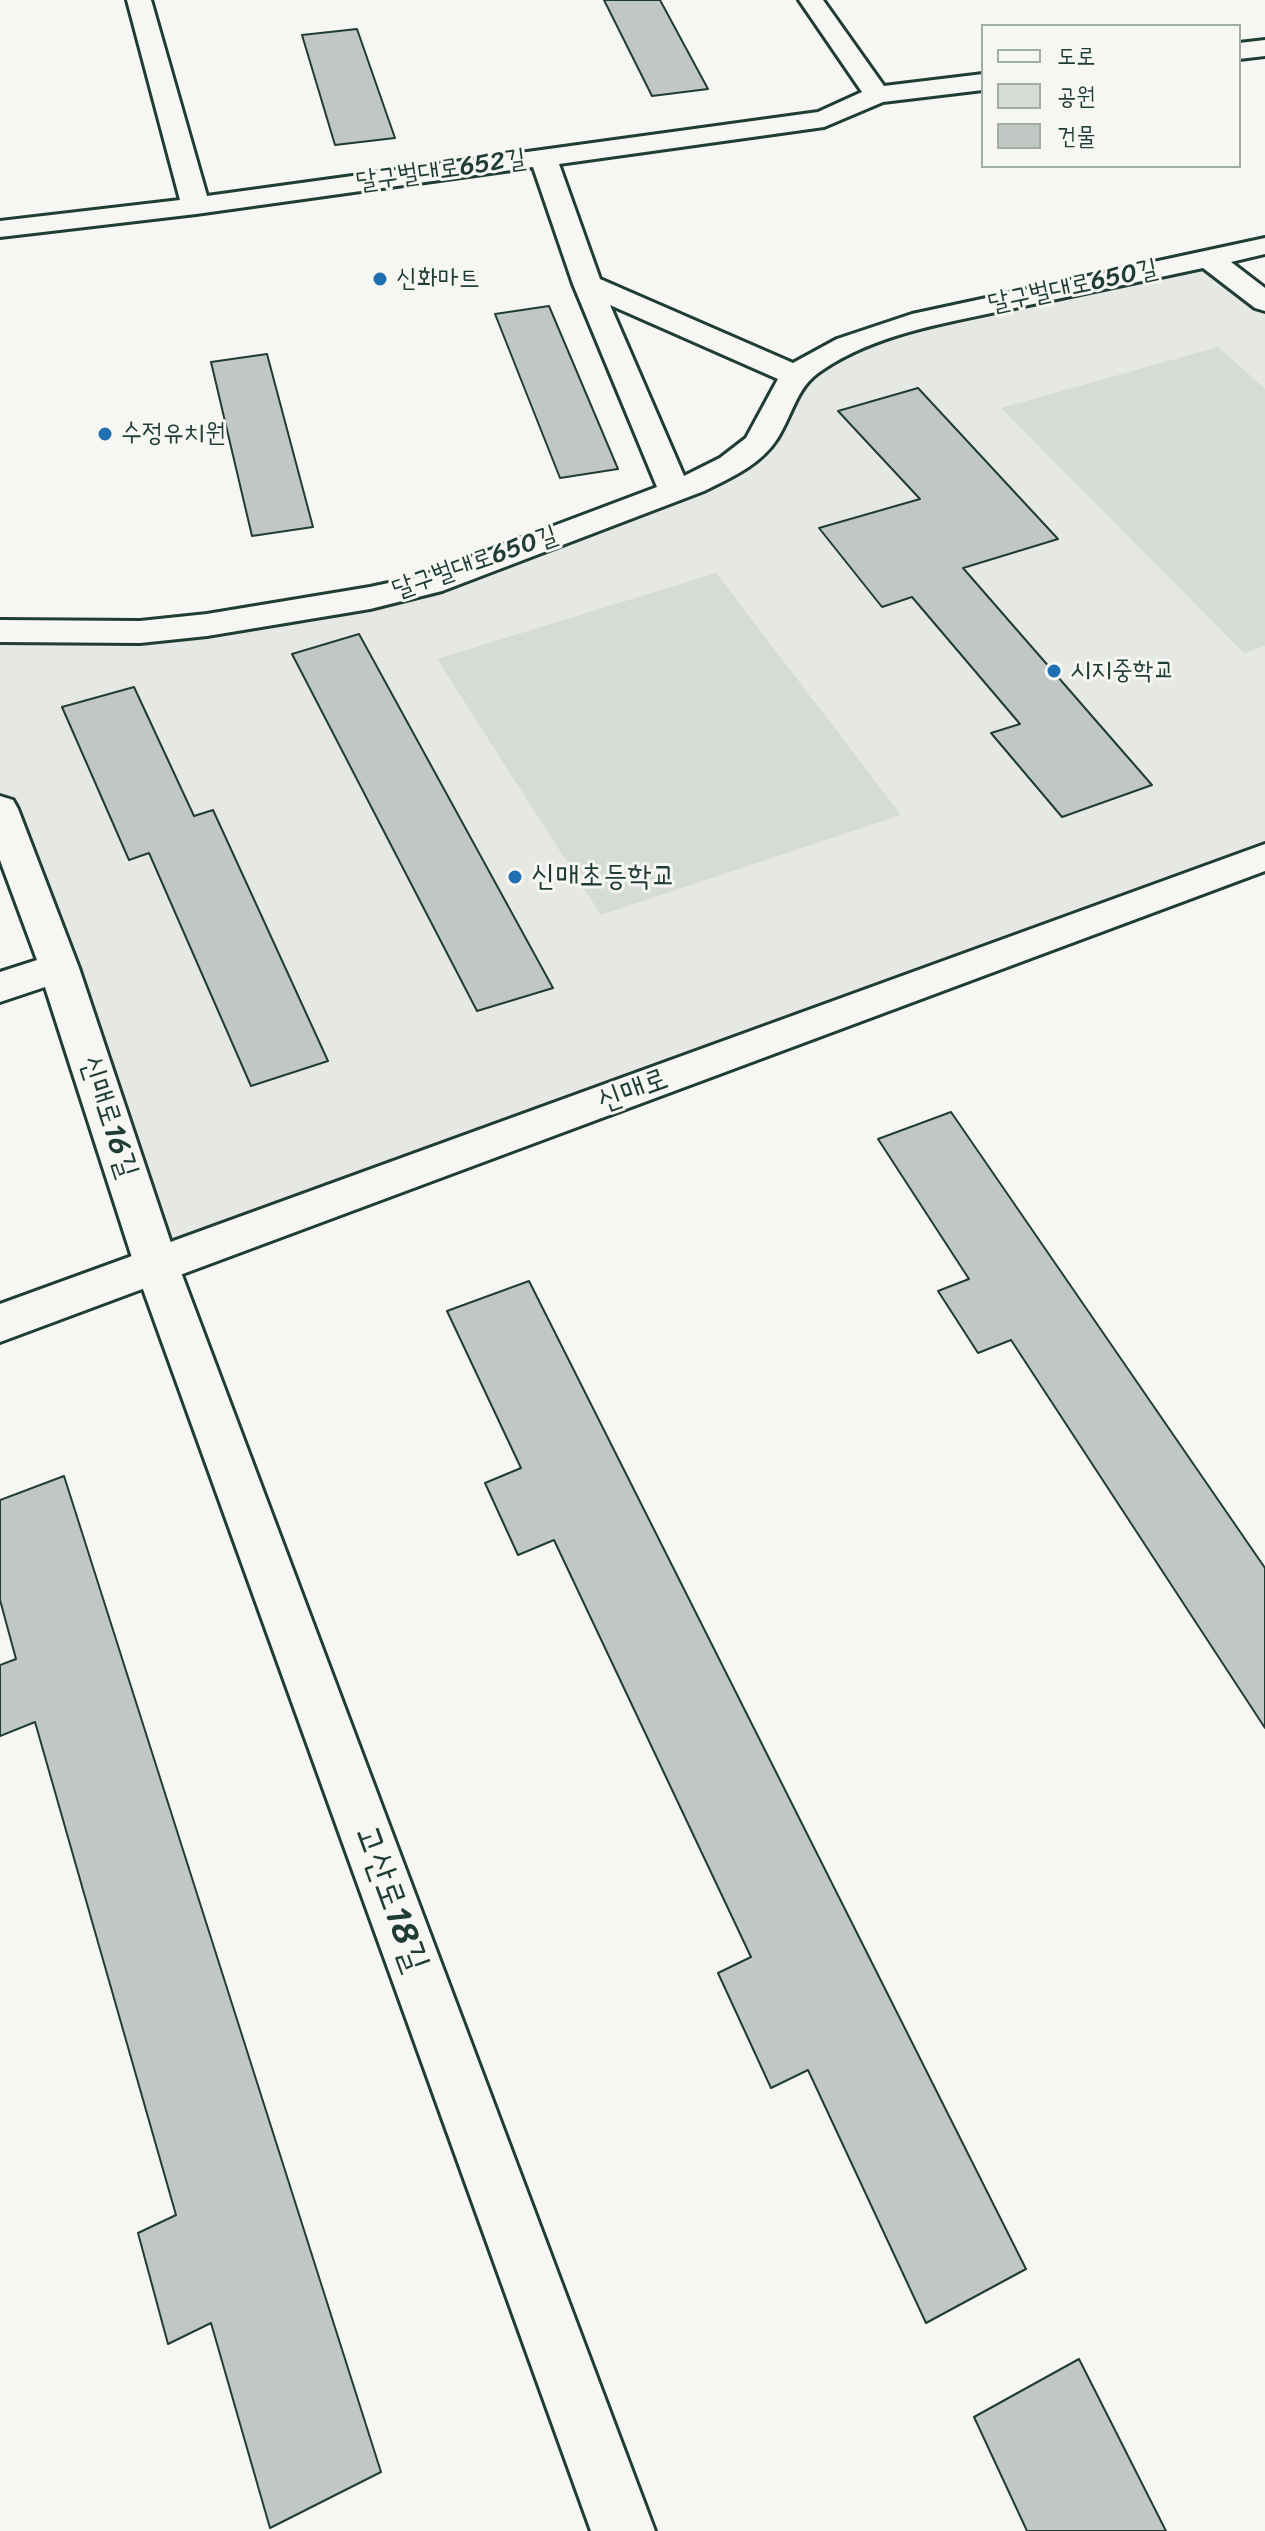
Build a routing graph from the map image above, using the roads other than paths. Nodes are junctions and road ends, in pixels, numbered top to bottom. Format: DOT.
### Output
graph roads {
  1 [pos="139,0"];
  2 [pos="811,0"];
  3 [pos="981,82"];
  4 [pos="877,95"];
  5 [pos="543,157"];
  6 [pos="196,206"];
  7 [pos="0,229"];
  8 [pos="1265,246"];
  9 [pos="1208,258"];
  10 [pos="587,284"];
  11 [pos="1265,302"];
  12 [pos="796,376"];
  13 [pos="675,491"];
  14 [pos="0,631"];
  15 [pos="0,809"];
  16 [pos="1265,857"];
  17 [pos="59,968"];
  18 [pos="0,987"];
  19 [pos="157,1267"];
  20 [pos="0,1323"];
  21 [pos="623,2531"];
  1 -- 6 [label="street"];
  2 -- 4 [label="street"];
  3 -- 4 [label="street, 달구벌대로652길"];
  4 -- 5 [label="street, 달구벌대로652길"];
  5 -- 6 [label="street, 달구벌대로652길"];
  5 -- 10 [label="street"];
  6 -- 7 [label="street, 달구벌대로652길"];
  8 -- 9 [label="street, 달구벌대로650길"];
  9 -- 11 [label="street"];
  9 -- 12 [label="street, 달구벌대로650길"];
  10 -- 12 [label="street"];
  10 -- 13 [label="street"];
  12 -- 13 [label="street, 달구벌대로650길"];
  13 -- 14 [label="street, 달구벌대로650길"];
  15 -- 17 [label="street, 신매로16길"];
  16 -- 19 [label="street, 신매로"];
  17 -- 18 [label="street"];
  17 -- 19 [label="street, 신매로16길"];
  19 -- 20 [label="street, 신매로"];
  19 -- 21 [label="street, 고산로18길"];
}
